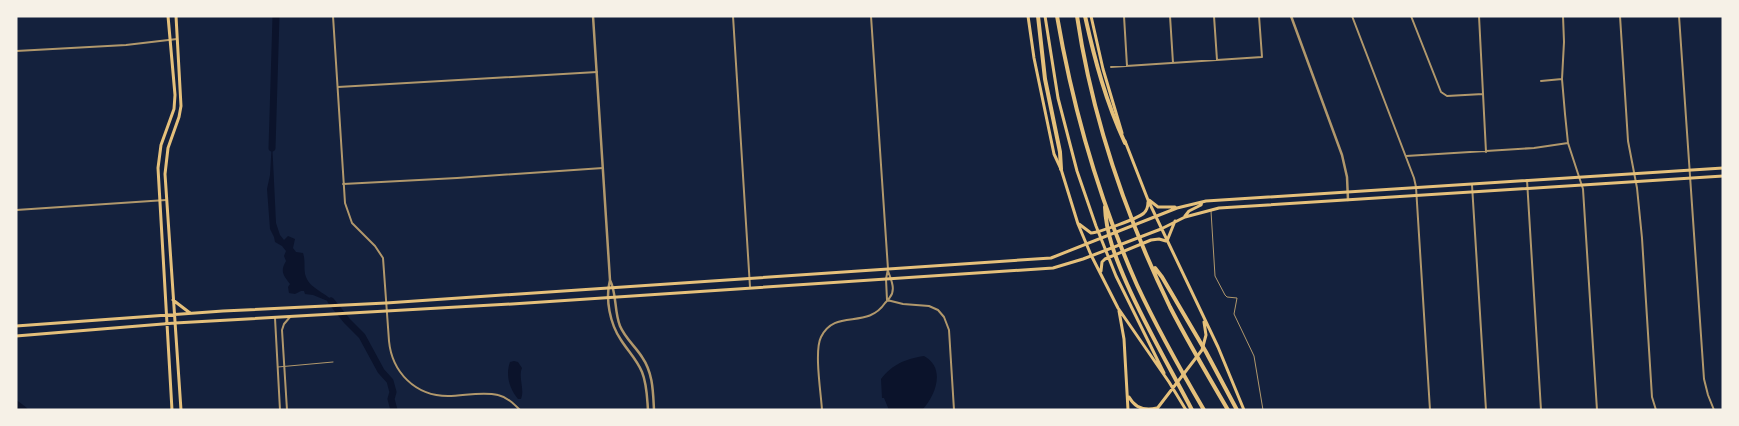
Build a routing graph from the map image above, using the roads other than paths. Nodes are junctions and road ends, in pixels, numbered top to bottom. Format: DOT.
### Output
graph roads {
  1 [pos="168,16"];
  2 [pos="176,16"];
  3 [pos="333,16"];
  4 [pos="593,16"];
  5 [pos="733,16"];
  6 [pos="871,16"];
  7 [pos="1028,16"];
  8 [pos="1038,16"];
  9 [pos="1045,16"];
  10 [pos="1057,16"];
  11 [pos="1077,16"];
  12 [pos="1085,16"];
  13 [pos="1091,16"];
  14 [pos="1124,16"];
  15 [pos="1170,16"];
  16 [pos="1214,16"];
  17 [pos="1259,16"];
  18 [pos="1291,16"];
  19 [pos="1352,16"];
  20 [pos="1411,16"];
  21 [pos="1479,16"];
  22 [pos="1563,16"];
  23 [pos="1620,16"];
  24 [pos="1679,16"];
  25 [pos="178,39"];
  26 [pos="170,40"];
  27 [pos="16,51"];
  28 [pos="1217,60"];
  29 [pos="1173,63"];
  30 [pos="1127,66"];
  31 [pos="1111,67"];
  32 [pos="597,72"];
  33 [pos="1562,79"];
  34 [pos="1541,81"];
  35 [pos="338,87"];
  36 [pos="1483,94"];
  37 [pos="1125,143"];
  38 [pos="1568,143"];
  39 [pos="1486,152"];
  40 [pos="1406,156"];
  41 [pos="603,168"];
  42 [pos="1723,168"];
  43 [pos="1062,169"];
  44 [pos="1689,170"];
  45 [pos="1634,173"];
  46 [pos="1723,176"];
  47 [pos="1580,177"];
  48 [pos="1689,178"];
  49 [pos="1527,180"];
  50 [pos="1636,181"];
  51 [pos="343,184"];
  52 [pos="1472,184"];
  53 [pos="1582,185"];
  54 [pos="1416,187"];
  55 [pos="1528,188"];
  56 [pos="1348,191"];
  57 [pos="1472,192"];
  58 [pos="1293,194"];
  59 [pos="1417,196"];
  60 [pos="1252,197"];
  61 [pos="160,200"];
  62 [pos="166,200"];
  63 [pos="1148,200"];
  64 [pos="1348,200"];
  65 [pos="1202,202"];
  66 [pos="1104,204"];
  67 [pos="1294,204"];
  68 [pos="1252,206"];
  69 [pos="1180,207"];
  70 [pos="16,210"];
  71 [pos="1211,210"];
  72 [pos="1156,216"];
  73 [pos="1185,217"];
  74 [pos="1175,221"];
  75 [pos="1078,224"];
  76 [pos="1161,228"];
  77 [pos="1167,242"];
  78 [pos="1087,244"];
  79 [pos="1092,255"];
  80 [pos="1025,260"];
  81 [pos="1150,262"];
  82 [pos="956,264"];
  83 [pos="888,269"];
  84 [pos="1025,269"];
  85 [pos="956,274"];
  86 [pos="1101,274"];
  87 [pos="750,278"];
  88 [pos="891,278"];
  89 [pos="886,279"];
  90 [pos="610,280"];
  91 [pos="614,287"];
  92 [pos="608,288"];
  93 [pos="750,288"];
  94 [pos="511,294"];
  95 [pos="615,296"];
  96 [pos="609,297"];
  97 [pos="173,300"];
  98 [pos="887,300"];
  99 [pos="386,303"];
  100 [pos="512,304"];
  101 [pos="274,308"];
  102 [pos="1118,308"];
  103 [pos="387,311"];
  104 [pos="190,313"];
  105 [pos="174,314"];
  106 [pos="166,315"];
  107 [pos="290,317"];
  108 [pos="275,318"];
  109 [pos="1203,319"];
  110 [pos="167,324"];
  111 [pos="175,324"];
  112 [pos="16,326"];
  113 [pos="16,336"];
  114 [pos="334,362"];
  115 [pos="284,366"];
  116 [pos="278,367"];
  117 [pos="652,381"];
  118 [pos="646,382"];
  119 [pos="1169,382"];
  120 [pos="1127,394"];
  121 [pos="1157,409"];
  122 [pos="172,410"];
  123 [pos="181,410"];
  124 [pos="280,410"];
  125 [pos="287,410"];
  126 [pos="520,410"];
  127 [pos="648,410"];
  128 [pos="654,410"];
  129 [pos="822,410"];
  130 [pos="954,410"];
  131 [pos="1128,410"];
  132 [pos="1186,410"];
  133 [pos="1192,410"];
  134 [pos="1204,410"];
  135 [pos="1228,410"];
  136 [pos="1237,410"];
  137 [pos="1244,410"];
  138 [pos="1263,410"];
  139 [pos="1430,410"];
  140 [pos="1486,410"];
  141 [pos="1541,410"];
  142 [pos="1597,410"];
  143 [pos="1656,410"];
  144 [pos="1714,410"];
  1 -- 26 [label="main road"];
  2 -- 25 [label="main road"];
  3 -- 35 [label="street"];
  4 -- 32 [label="street"];
  5 -- 87 [label="street"];
  6 -- 83 [label="street"];
  7 -- 43 [label="main road"];
  8 -- 43 [label="highway"];
  9 -- 119 [label="main road"];
  10 -- 66 [label="highway"];
  11 -- 81 [label="highway"];
  12 -- 37 [label="highway"];
  13 -- 37 [label="main road"];
  14 -- 30 [label="street"];
  15 -- 29 [label="street"];
  16 -- 28 [label="street"];
  17 -- 28 [label="street"];
  18 -- 56 [label="street"];
  19 -- 40 [label="street"];
  20 -- 36 [label="street"];
  21 -- 36 [label="street"];
  22 -- 33 [label="street"];
  23 -- 45 [label="street"];
  24 -- 44 [label="street"];
  25 -- 26 [label="street"];
  25 -- 62 [label="main road"];
  26 -- 27 [label="street"];
  26 -- 61 [label="main road"];
  28 -- 29 [label="street"];
  29 -- 30 [label="street"];
  30 -- 31 [label="street"];
  32 -- 35 [label="street"];
  32 -- 41 [label="street"];
  33 -- 34 [label="street"];
  33 -- 38 [label="street"];
  35 -- 51 [label="street"];
  36 -- 39 [label="street"];
  37 -- 63 [label="main road"];
  38 -- 39 [label="street"];
  38 -- 47 [label="street"];
  39 -- 40 [label="street"];
  40 -- 54 [label="street"];
  41 -- 51 [label="street"];
  41 -- 90 [label="street"];
  42 -- 44 [label="main road"];
  43 -- 75 [label="main road"];
  44 -- 45 [label="main road"];
  44 -- 48 [label="street"];
  45 -- 47 [label="main road"];
  45 -- 50 [label="street"];
  46 -- 48 [label="main road"];
  47 -- 49 [label="main road"];
  47 -- 53 [label="street"];
  48 -- 50 [label="main road"];
  48 -- 144 [label="street"];
  49 -- 52 [label="main road"];
  49 -- 55 [label="street"];
  50 -- 53 [label="main road"];
  50 -- 143 [label="street"];
  51 -- 99 [label="street"];
  52 -- 54 [label="main road"];
  52 -- 57 [label="street"];
  53 -- 55 [label="main road"];
  53 -- 142 [label="street"];
  54 -- 56 [label="main road"];
  54 -- 59 [label="street"];
  55 -- 57 [label="main road"];
  55 -- 141 [label="street"];
  56 -- 58 [label="main road"];
  56 -- 64 [label="street"];
  57 -- 59 [label="main road"];
  57 -- 140 [label="street"];
  58 -- 60 [label="main road"];
  58 -- 67 [label="main road"];
  59 -- 64 [label="main road"];
  59 -- 139 [label="street"];
  60 -- 65 [label="main road"];
  60 -- 68 [label="main road"];
  61 -- 62 [label="street"];
  61 -- 70 [label="street"];
  61 -- 106 [label="main road"];
  62 -- 97 [label="main road"];
  63 -- 69 [label="main road"];
  63 -- 72 [label="main road"];
  63 -- 75 [label="main road"];
  64 -- 67 [label="main road"];
  65 -- 69 [label="main road"];
  65 -- 73 [label="main road"];
  66 -- 133 [label="highway"];
  66 -- 134 [label="highway"];
  67 -- 68 [label="main road"];
  68 -- 71 [label="main road"];
  69 -- 72 [label="main road"];
  71 -- 73 [label="main road"];
  71 -- 138 [label="lane"];
  72 -- 76 [label="main road"];
  72 -- 78 [label="main road"];
  73 -- 74 [label="main road"];
  74 -- 76 [label="main road"];
  74 -- 77 [label="main road"];
  75 -- 78 [label="main road"];
  76 -- 77 [label="main road"];
  76 -- 79 [label="main road"];
  77 -- 86 [label="main road"];
  77 -- 109 [label="main road"];
  78 -- 79 [label="main road"];
  78 -- 80 [label="main road"];
  79 -- 84 [label="main road"];
  79 -- 86 [label="main road"];
  80 -- 82 [label="main road"];
  80 -- 84 [label="main road"];
  81 -- 135 [label="highway"];
  81 -- 136 [label="highway"];
  82 -- 83 [label="main road"];
  82 -- 85 [label="main road"];
  83 -- 87 [label="main road"];
  83 -- 88 [label="street"];
  83 -- 89 [label="street"];
  84 -- 85 [label="main road"];
  85 -- 88 [label="main road"];
  86 -- 102 [label="main road"];
  87 -- 91 [label="main road"];
  87 -- 93 [label="street"];
  88 -- 89 [label="main road"];
  88 -- 98 [label="street"];
  89 -- 93 [label="main road"];
  89 -- 98 [label="street"];
  90 -- 91 [label="street"];
  90 -- 92 [label="street"];
  91 -- 92 [label="main road"];
  91 -- 95 [label="street"];
  92 -- 94 [label="main road"];
  92 -- 96 [label="street"];
  93 -- 95 [label="main road"];
  94 -- 99 [label="main road"];
  94 -- 100 [label="main road"];
  95 -- 96 [label="main road"];
  95 -- 117 [label="street"];
  96 -- 100 [label="main road"];
  96 -- 118 [label="street"];
  97 -- 104 [label="main road"];
  97 -- 105 [label="main road"];
  98 -- 129 [label="street"];
  98 -- 130 [label="street"];
  99 -- 101 [label="main road"];
  99 -- 103 [label="street"];
  100 -- 103 [label="main road"];
  101 -- 104 [label="main road"];
  101 -- 108 [label="main road"];
  102 -- 119 [label="main road"];
  102 -- 120 [label="main road"];
  103 -- 107 [label="main road"];
  103 -- 126 [label="street"];
  104 -- 105 [label="main road"];
  105 -- 106 [label="main road"];
  105 -- 111 [label="main road"];
  106 -- 110 [label="main road"];
  106 -- 112 [label="main road"];
  107 -- 108 [label="main road"];
  107 -- 115 [label="street"];
  108 -- 111 [label="main road"];
  108 -- 116 [label="street"];
  109 -- 121 [label="main road"];
  109 -- 137 [label="main road"];
  110 -- 111 [label="main road"];
  110 -- 113 [label="main road"];
  110 -- 122 [label="main road"];
  111 -- 123 [label="main road"];
  114 -- 115 [label="lane"];
  115 -- 116 [label="lane"];
  115 -- 125 [label="street"];
  116 -- 124 [label="street"];
  117 -- 118 [label="street"];
  117 -- 128 [label="street"];
  118 -- 127 [label="street"];
  119 -- 132 [label="main road"];
  120 -- 121 [label="main road"];
  120 -- 131 [label="main road"];
}
